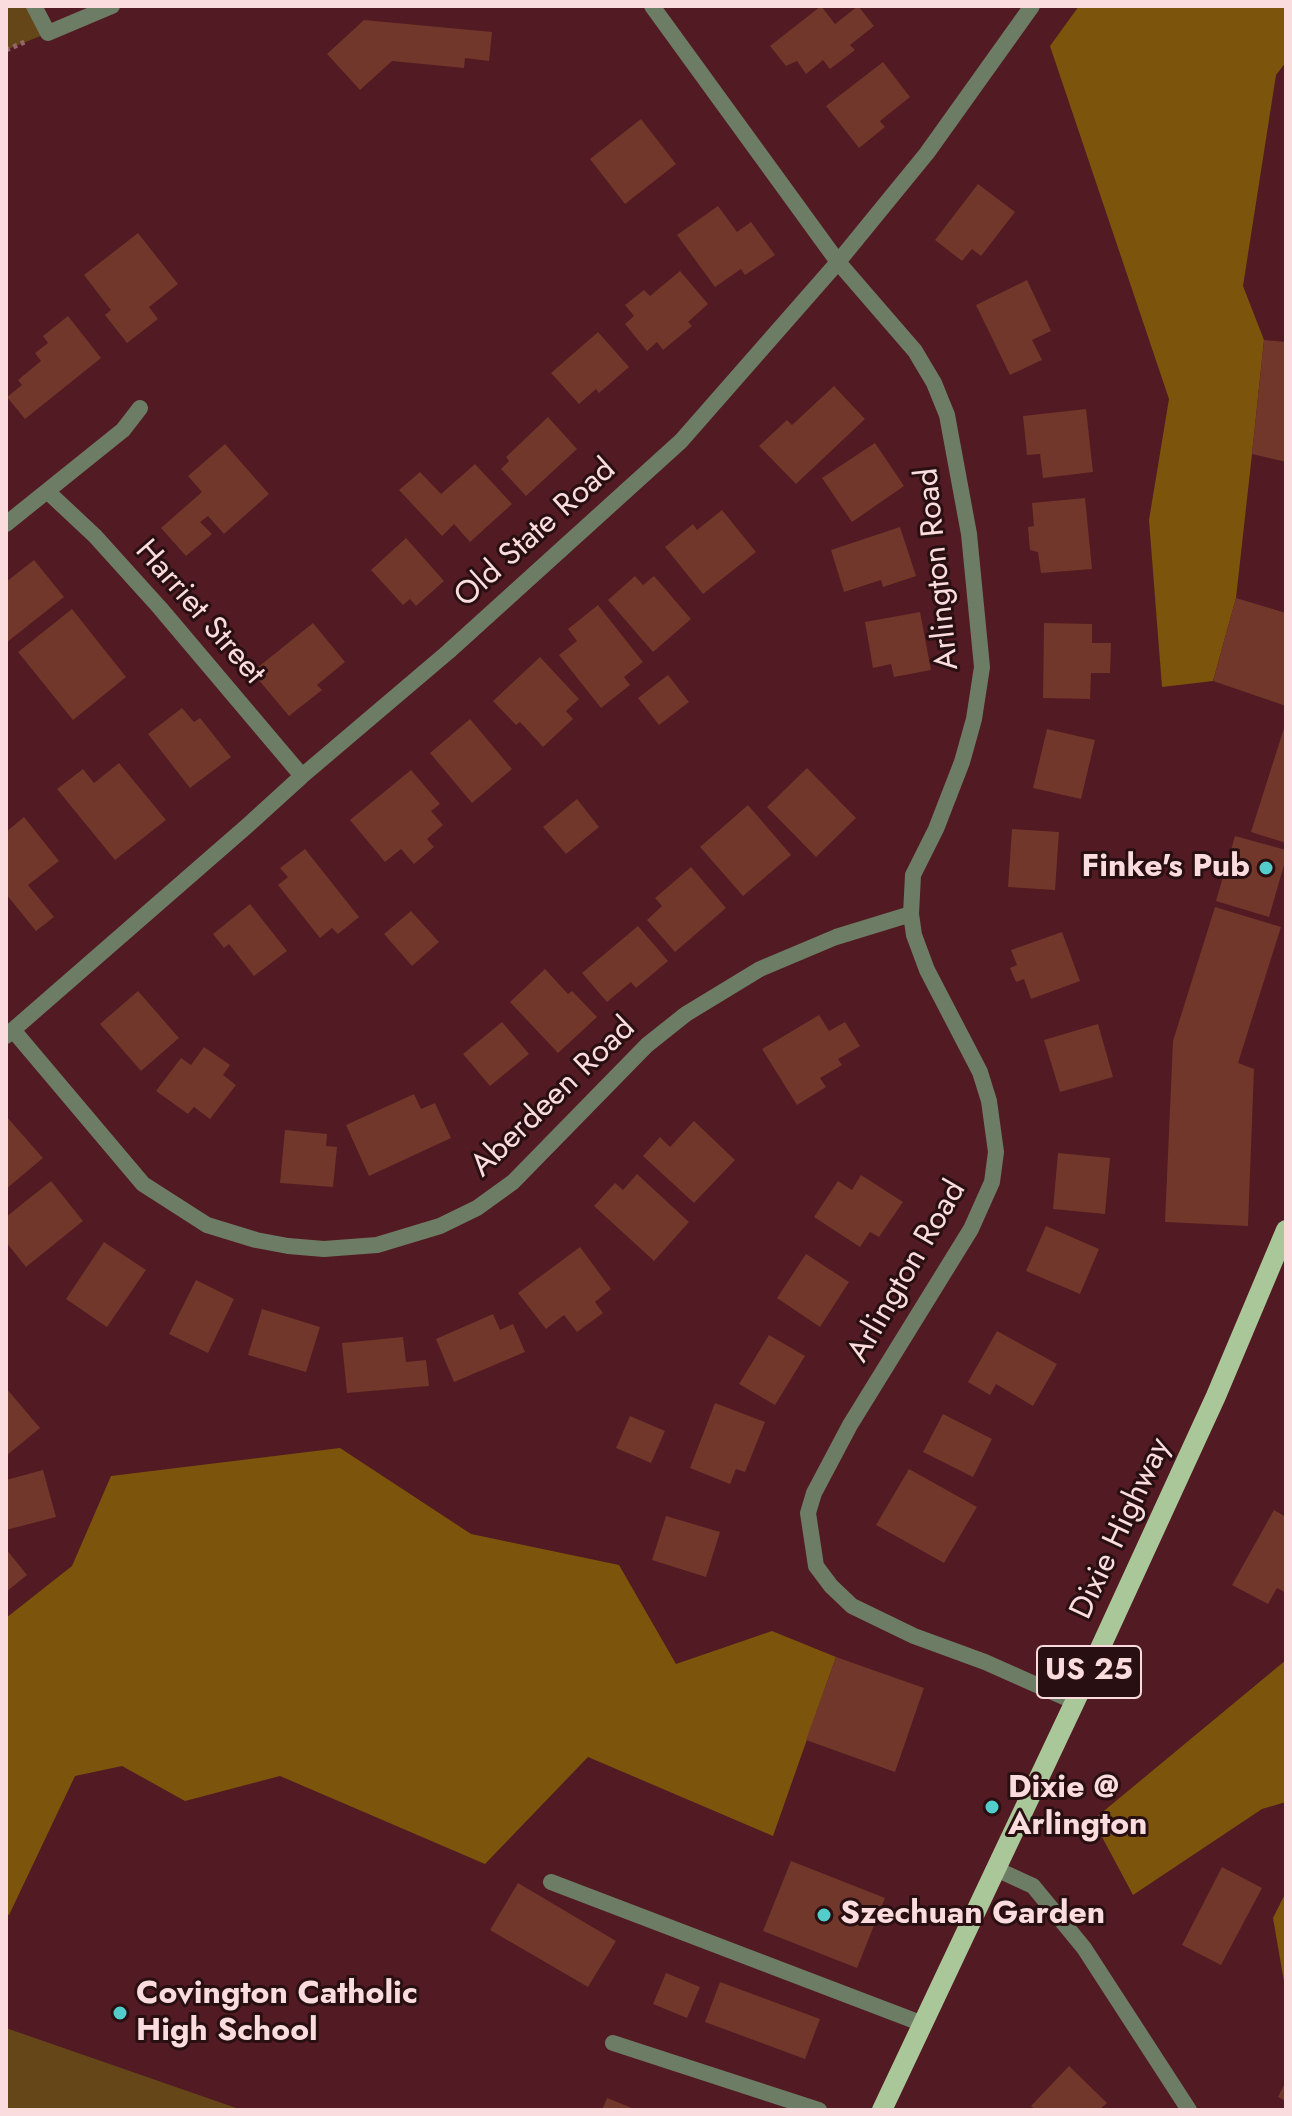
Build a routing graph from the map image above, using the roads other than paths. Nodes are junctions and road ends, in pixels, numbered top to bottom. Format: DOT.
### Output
graph roads {
  1 [pos="34,6"];
  2 [pos="112,6"];
  3 [pos="652,6"];
  4 [pos="1032,6"];
  5 [pos="838,262"];
  6 [pos="140,408"];
  7 [pos="48,492"];
  8 [pos="6,524"];
  9 [pos="302,776"];
  10 [pos="911,914"];
  11 [pos="9,1033"];
  12 [pos="1286,1230"];
  13 [pos="1075,1702"];
  14 [pos="996,1869"];
  15 [pos="551,1882"];
  16 [pos="923,2024"];
  17 [pos="613,2043"];
  18 [pos="819,2110"];
  19 [pos="882,2110"];
  20 [pos="1189,2110"];
  1 -- 2 [label="street"];
  3 -- 5 [label="street, Arlington Road"];
  4 -- 5 [label="street, Old State Road"];
  5 -- 9 [label="street, Old State Road"];
  5 -- 10 [label="street, Arlington Road"];
  6 -- 7 [label="street"];
  7 -- 8 [label="street"];
  7 -- 9 [label="street, Harriet Street"];
  9 -- 11 [label="street, Old State Road"];
  10 -- 11 [label="street, Aberdeen Road"];
  10 -- 13 [label="street, Arlington Road"];
  12 -- 13 [label="main road, Dixie Highway / US 25"];
  13 -- 14 [label="main road, Dixie Highway / US 25"];
  14 -- 16 [label="main road, Dixie Highway / US 25"];
  14 -- 20 [label="street"];
  15 -- 16 [label="street"];
  16 -- 19 [label="main road, Dixie Highway / US 25"];
  17 -- 18 [label="street"];
}
